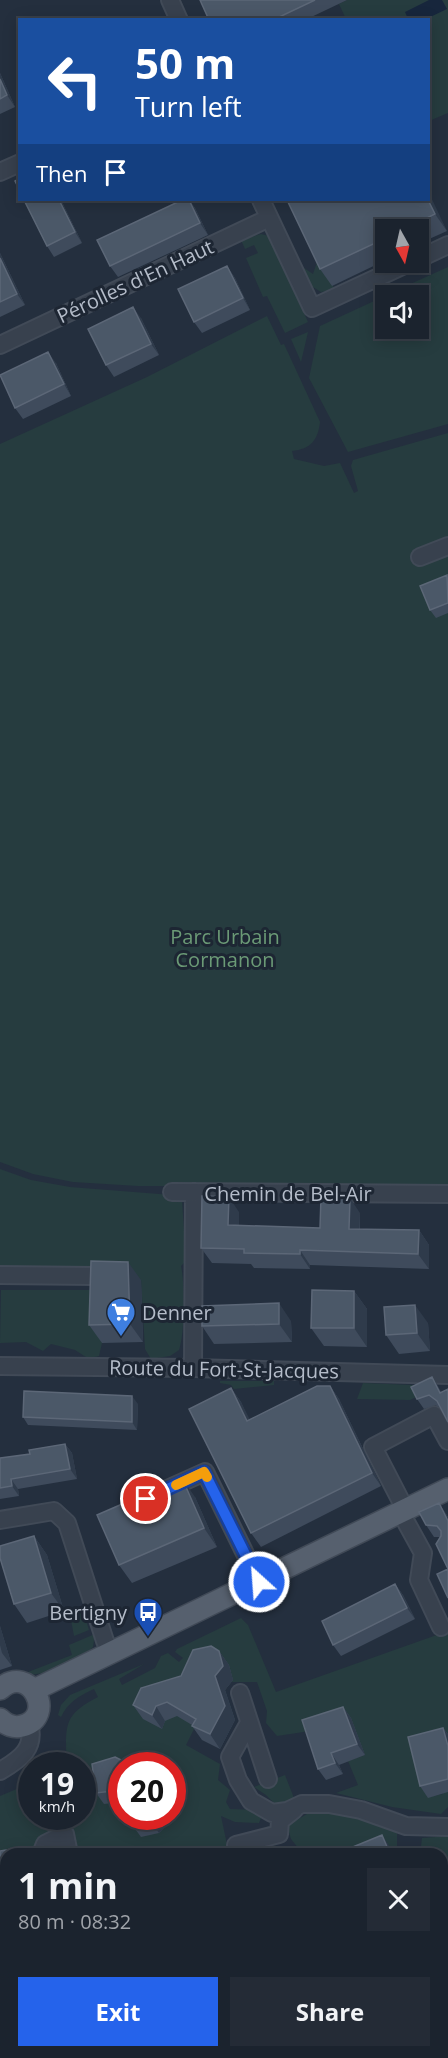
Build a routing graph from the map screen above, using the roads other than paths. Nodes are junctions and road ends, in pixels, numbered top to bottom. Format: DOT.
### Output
graph roads {
  1 [pos="170,0"];
  2 [pos="178,18"];
  3 [pos="18,164"];
  4 [pos="0,172"];
  5 [pos="261,201"];
  6 [pos="269,218"];
  7 [pos="448,245"];
  8 [pos="429,254"];
  9 [pos="387,273"];
  10 [pos="0,345"];
  11 [pos="448,546"];
  12 [pos="420,557"];
  13 [pos="172,1191"];
  14 [pos="194,1192"];
  15 [pos="448,1194"];
  16 [pos="0,1275"];
  17 [pos="94,1276"];
  18 [pos="0,1366"];
  19 [pos="193,1368"];
  20 [pos="448,1375"];
  21 [pos="448,1441"];
  22 [pos="448,1489"];
  23 [pos="146,1499"];
  24 [pos="404,1512"];
  25 [pos="0,1520"];
  26 [pos="439,1546"];
  27 [pos="423,1553"];
  28 [pos="259,1582"];
  29 [pos="441,1627"];
  30 [pos="112,1653"];
  31 [pos="0,1689"];
  32 [pos="34,1690"];
  33 [pos="240,1693"];
  34 [pos="0,1719"];
  35 [pos="29,1723"];
  36 [pos="249,1723"];
  37 [pos="0,1771"];
  38 [pos="268,1779"];
  39 [pos="302,1804"];
  40 [pos="448,1827"];
  41 [pos="236,1845"];
  42 [pos="43,1848"];
  43 [pos="68,1848"];
  1 -- 2 [label="street"];
  3 -- 4 [label="street"];
  5 -- 6 [label="street"];
  6 -- 9 [label="street"];
  6 -- 10 [label="street, Pérolles d'En Haut"];
  7 -- 8 [label="street"];
  11 -- 12 [label="street"];
  13 -- 14 [label="street"];
  14 -- 15 [label="street, Chemin de Bel-Air"];
  14 -- 19 [label="street, Chemin de Bel-Air"];
  16 -- 17 [label="street"];
  18 -- 19 [label="street, Route du Fort-St-Jacques"];
  19 -- 20 [label="street, Route du Fort-St-Jacques"];
  21 -- 24 [label="street"];
  22 -- 24 [label="main road"];
  23 -- 28 [label="street"];
  24 -- 27 [label="street"];
  24 -- 28 [label="main road"];
  25 -- 30 [label="street"];
  26 -- 27 [label="street"];
  27 -- 29 [label="street"];
  28 -- 30 [label="main road"];
  30 -- 32 [label="main road"];
  31 -- 32 [label="main road"];
  32 -- 35 [label="main road"];
  33 -- 36 [label="street"];
  34 -- 35 [label="main road"];
  35 -- 37 [label="street"];
  36 -- 38 [label="street"];
  36 -- 39 [label="street"];
  39 -- 40 [label="street"];
  39 -- 41 [label="street"];
  42 -- 43 [label="street"];
}
